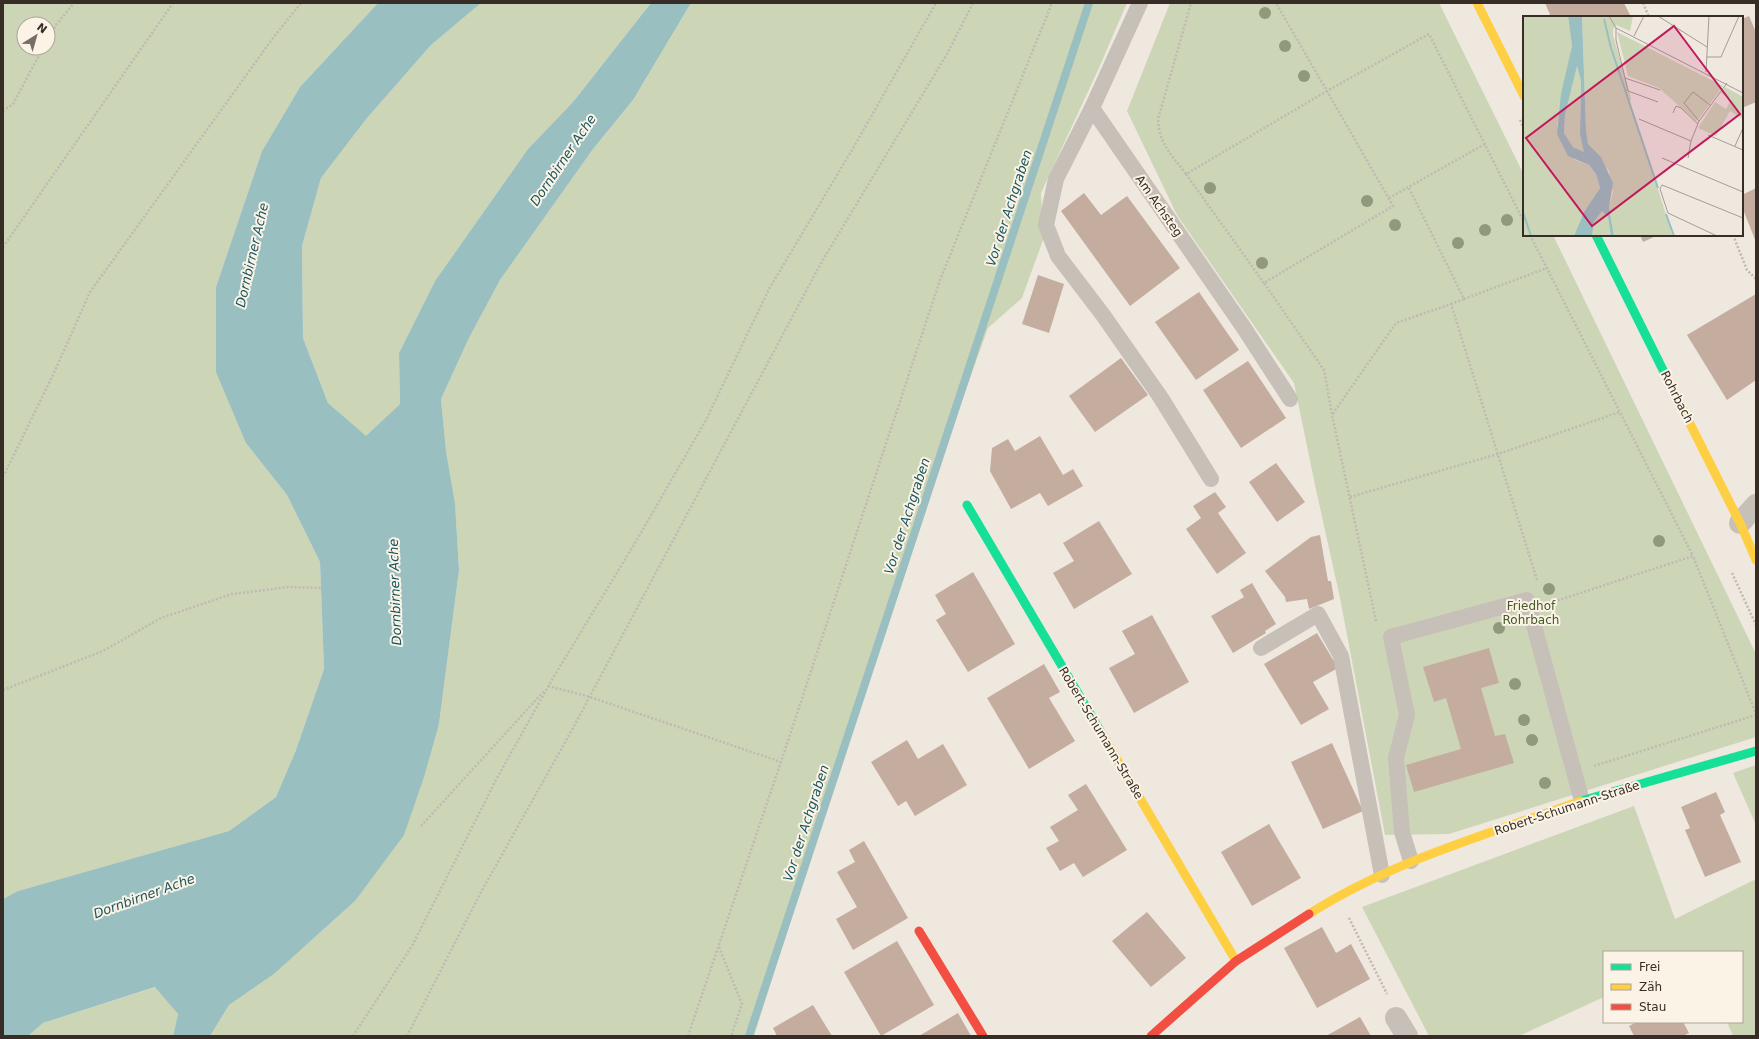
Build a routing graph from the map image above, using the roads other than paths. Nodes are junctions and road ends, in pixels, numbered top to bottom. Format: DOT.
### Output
graph roads {
  1 [pos="1140,3"];
  2 [pos="1477,3"];
  3 [pos="1523,94"];
  4 [pos="1092,108"];
  5 [pos="1596,236"];
  6 [pos="1290,400"];
  7 [pos="1211,479"];
  8 [pos="967,505"];
  9 [pos="1756,505"];
  10 [pos="1740,523"];
  11 [pos="1756,560"];
  12 [pos="1261,648"];
  13 [pos="1756,751"];
  14 [pos="1582,801"];
  15 [pos="1411,861"];
  16 [pos="1382,875"];
  17 [pos="919,931"];
  18 [pos="1236,961"];
  19 [pos="983,1036"];
  20 [pos="1151,1036"];
  1 -- 4 [label="lane"];
  2 -- 3 [label="street"];
  4 -- 6 [label="lane, Am Achsteg"];
  4 -- 7 [label="lane"];
  5 -- 10 [label="street, Rohrbach"];
  8 -- 18 [label="street, Robert-Schumann-Straße"];
  9 -- 10 [label="street"];
  10 -- 11 [label="street, Rohrbach"];
  12 -- 16 [label="lane"];
  13 -- 14 [label="street, Robert-Schumann-Straße"];
  14 -- 15 [label="street, Robert-Schumann-Straße"];
  14 -- 15 [label="lane"];
  15 -- 16 [label="street, Robert-Schumann-Straße"];
  16 -- 18 [label="street, Robert-Schumann-Straße"];
  17 -- 19 [label="street"];
  18 -- 20 [label="street, Robert-Schumann-Straße"];
}
